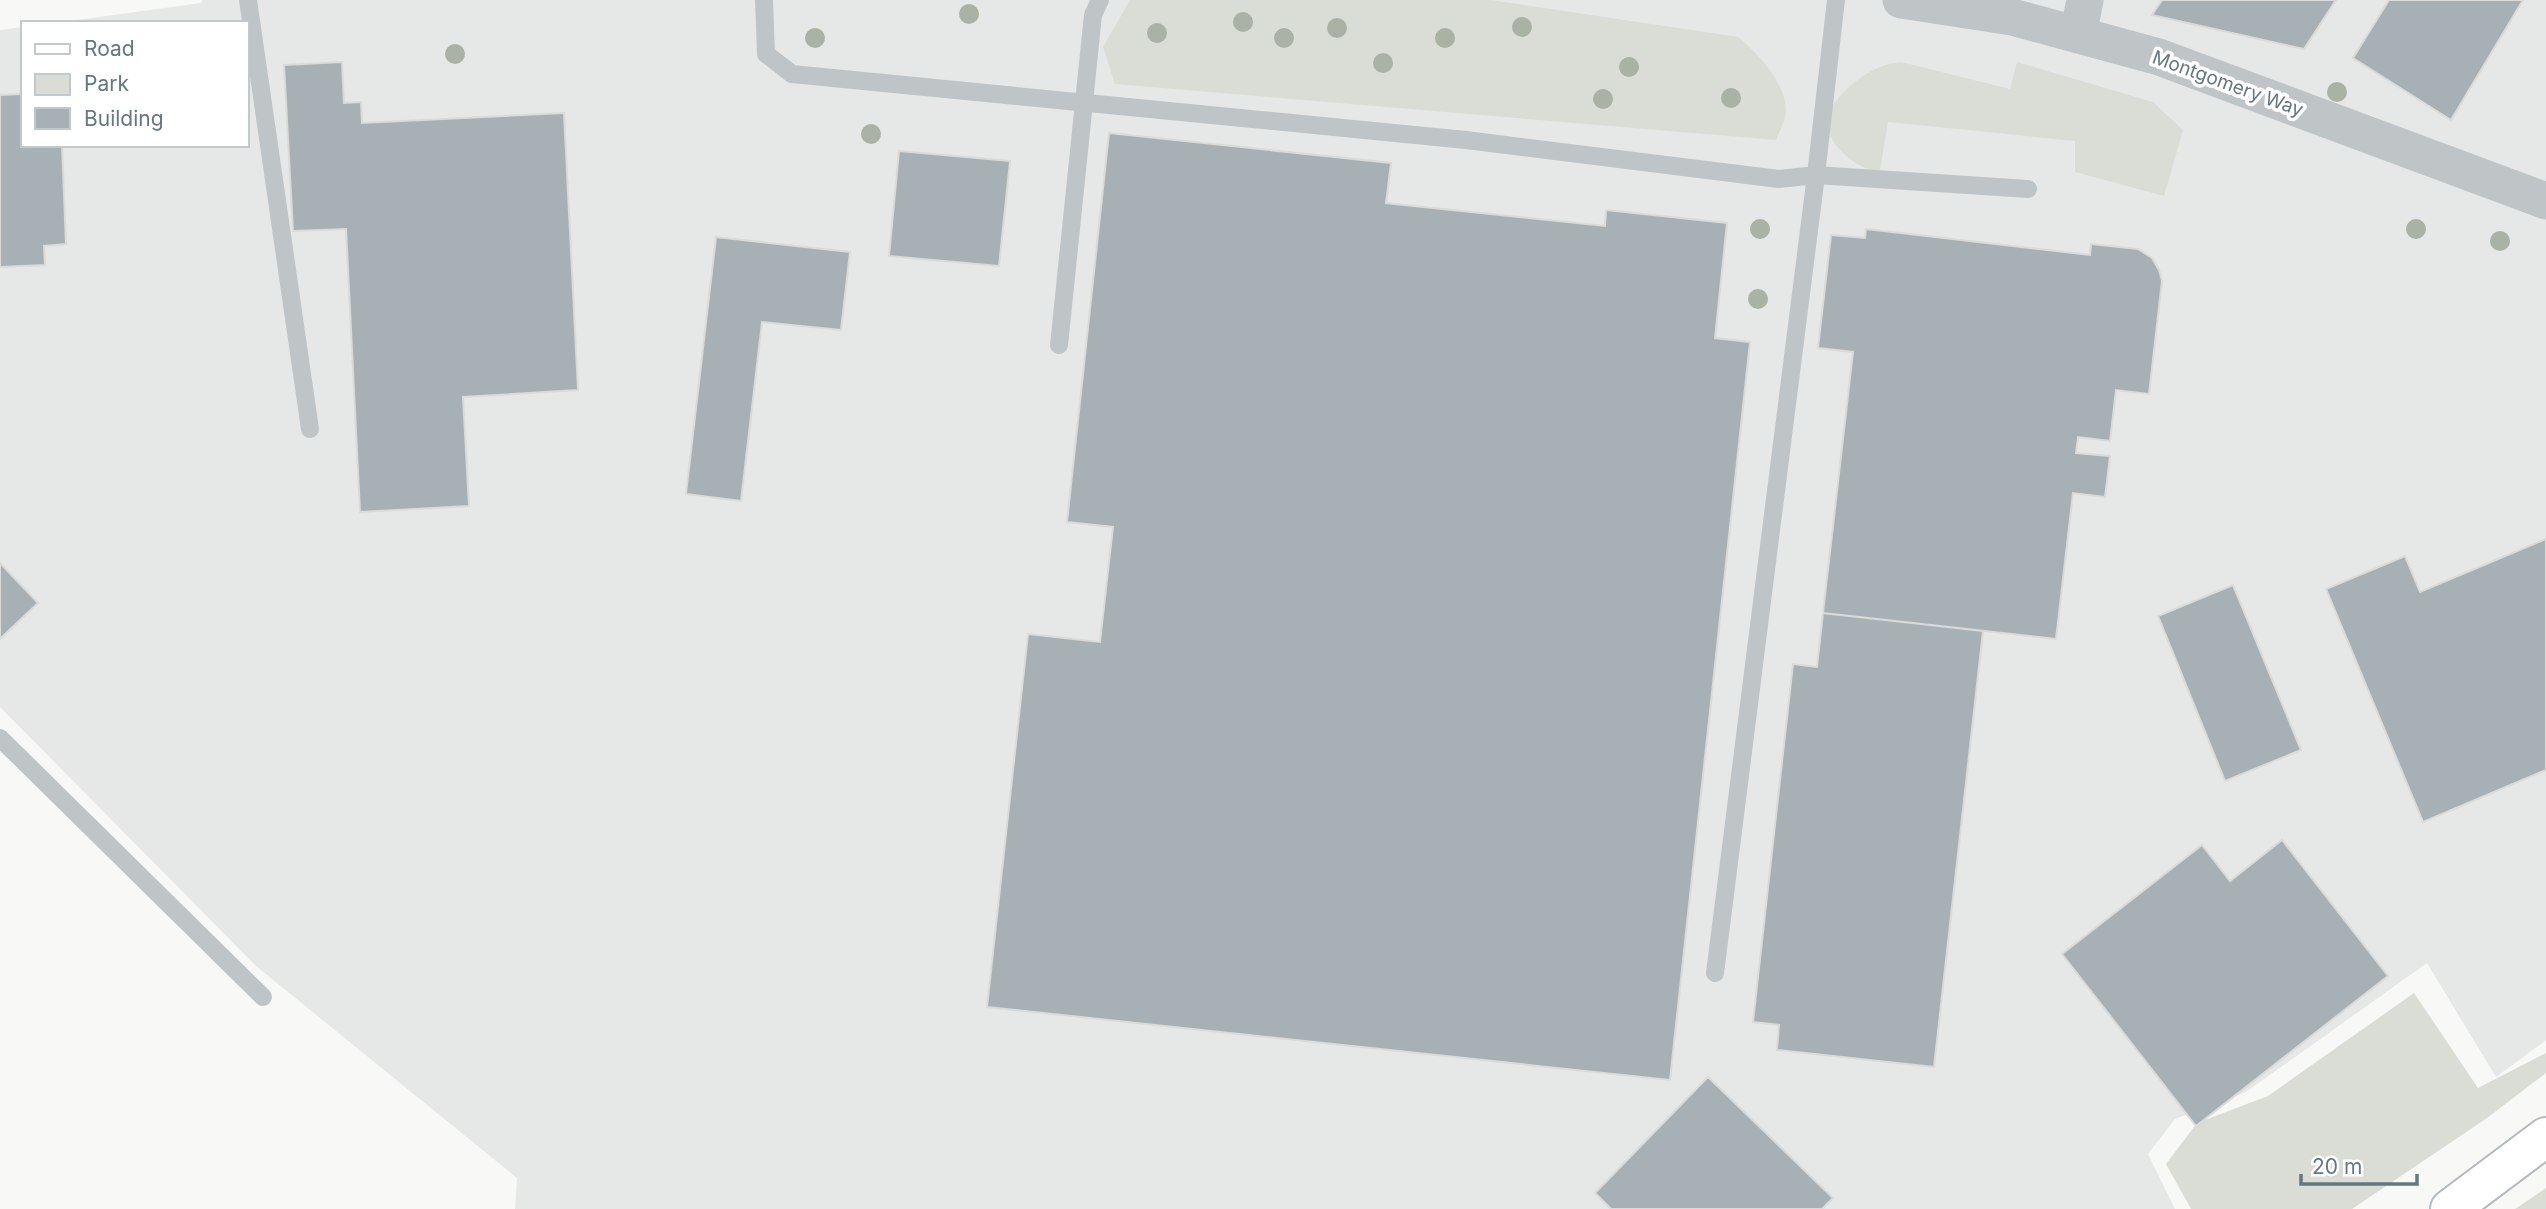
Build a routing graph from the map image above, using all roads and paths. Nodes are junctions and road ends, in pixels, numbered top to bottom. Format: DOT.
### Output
graph roads {
  1 [pos="248,0"];
  2 [pos="764,0"];
  3 [pos="1100,0"];
  4 [pos="1836,0"];
  5 [pos="1901,0"];
  6 [pos="2082,18"];
  7 [pos="1084,103"];
  8 [pos="1816,175"];
  9 [pos="2028,189"];
  10 [pos="2546,201"];
  11 [pos="1059,345"];
  12 [pos="310,429"];
  13 [pos="0,738"];
  14 [pos="1715,973"];
  15 [pos="263,997"];
  16 [pos="2546,1137"];
  17 [pos="2450,1209"];
  1 -- 12 [label="lane"];
  2 -- 7 [label="lane"];
  3 -- 7 [label="lane"];
  4 -- 8 [label="lane"];
  5 -- 6 [label="street, Montgomery Way"];
  6 -- 10 [label="street, Montgomery Way"];
  7 -- 8 [label="lane"];
  7 -- 11 [label="lane"];
  8 -- 9 [label="lane"];
  8 -- 14 [label="lane"];
  13 -- 15 [label="lane"];
  16 -- 17 [label="main road"];
}
